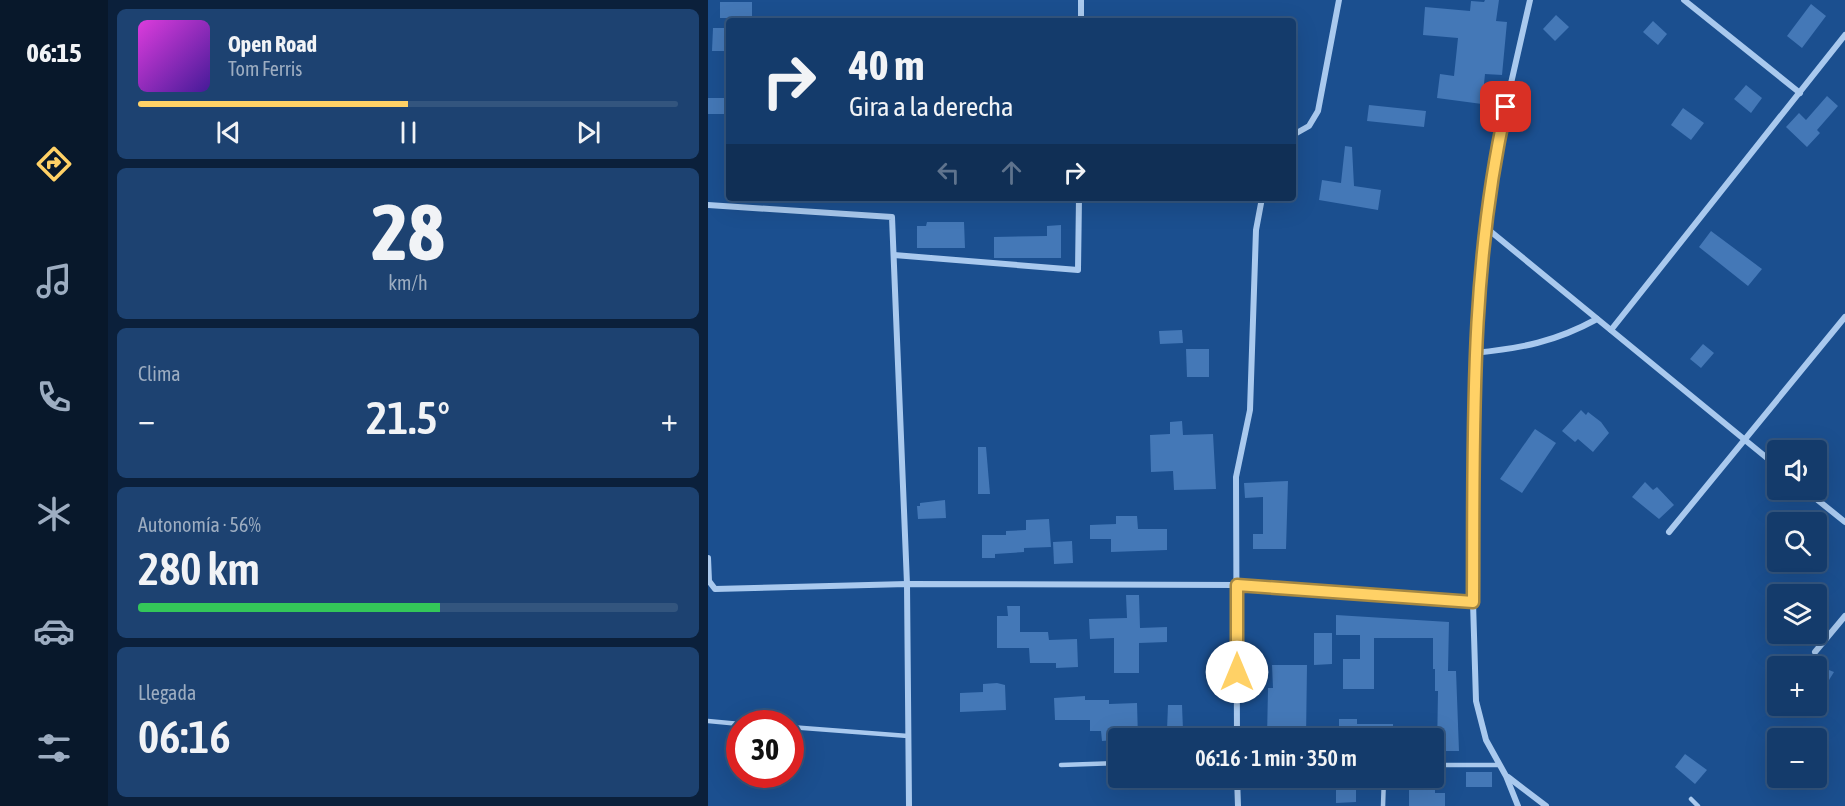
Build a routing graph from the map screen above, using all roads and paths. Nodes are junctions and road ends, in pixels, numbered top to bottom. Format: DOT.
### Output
graph roads {
  1 [pos="1081,0"];
  2 [pos="1339,0"];
  3 [pos="1530,0"];
  4 [pos="1684,0"];
  5 [pos="1081,18"];
  6 [pos="1845,35"];
  7 [pos="1800,93"];
  8 [pos="1296,133"];
  9 [pos="1078,201"];
  10 [pos="1262,201"];
  11 [pos="708,205"];
  12 [pos="1484,226"];
  13 [pos="894,255"];
  14 [pos="1845,317"];
  15 [pos="1597,319"];
  16 [pos="1611,330"];
  17 [pos="1474,353"];
  18 [pos="1744,440"];
  19 [pos="1767,458"];
  20 [pos="1818,500"];
  21 [pos="1845,522"];
  22 [pos="1670,532"];
  23 [pos="708,558"];
  24 [pos="907,584"];
  25 [pos="1237,585"];
  26 [pos="1473,602"];
  27 [pos="1845,616"];
  28 [pos="1815,652"];
  29 [pos="708,721"];
  30 [pos="726,723"];
  31 [pos="804,728"];
  32 [pos="1237,728"];
  33 [pos="908,736"];
  34 [pos="1108,763"];
  35 [pos="1061,765"];
  36 [pos="1444,765"];
  37 [pos="1500,765"];
  38 [pos="1506,776"];
  39 [pos="1237,788"];
  40 [pos="1384,788"];
  41 [pos="1691,799"];
  42 [pos="909,806"];
  43 [pos="1238,806"];
  44 [pos="1383,806"];
  45 [pos="1518,806"];
  46 [pos="1546,806"];
  47 [pos="1698,806"];
  1 -- 5 [label="street"];
  2 -- 8 [label="street"];
  3 -- 12 [label="street"];
  4 -- 7 [label="street"];
  6 -- 7 [label="street"];
  7 -- 16 [label="street"];
  9 -- 13 [label="street"];
  10 -- 25 [label="street"];
  11 -- 13 [label="street"];
  12 -- 15 [label="street"];
  12 -- 17 [label="street"];
  13 -- 24 [label="street"];
  14 -- 18 [label="street"];
  15 -- 16 [label="street"];
  15 -- 17 [label="street"];
  16 -- 18 [label="street"];
  17 -- 26 [label="street"];
  18 -- 19 [label="street"];
  18 -- 22 [label="street"];
  20 -- 21 [label="street"];
  23 -- 24 [label="street"];
  24 -- 25 [label="street"];
  24 -- 33 [label="street"];
  25 -- 26 [label="street"];
  25 -- 32 [label="street"];
  26 -- 37 [label="street"];
  27 -- 28 [label="street"];
  29 -- 30 [label="lane"];
  31 -- 33 [label="lane"];
  33 -- 42 [label="street"];
  34 -- 35 [label="lane"];
  36 -- 37 [label="lane"];
  37 -- 38 [label="street"];
  38 -- 45 [label="street"];
  38 -- 46 [label="street"];
  39 -- 43 [label="street"];
  40 -- 44 [label="lane"];
  41 -- 47 [label="lane"];
}
